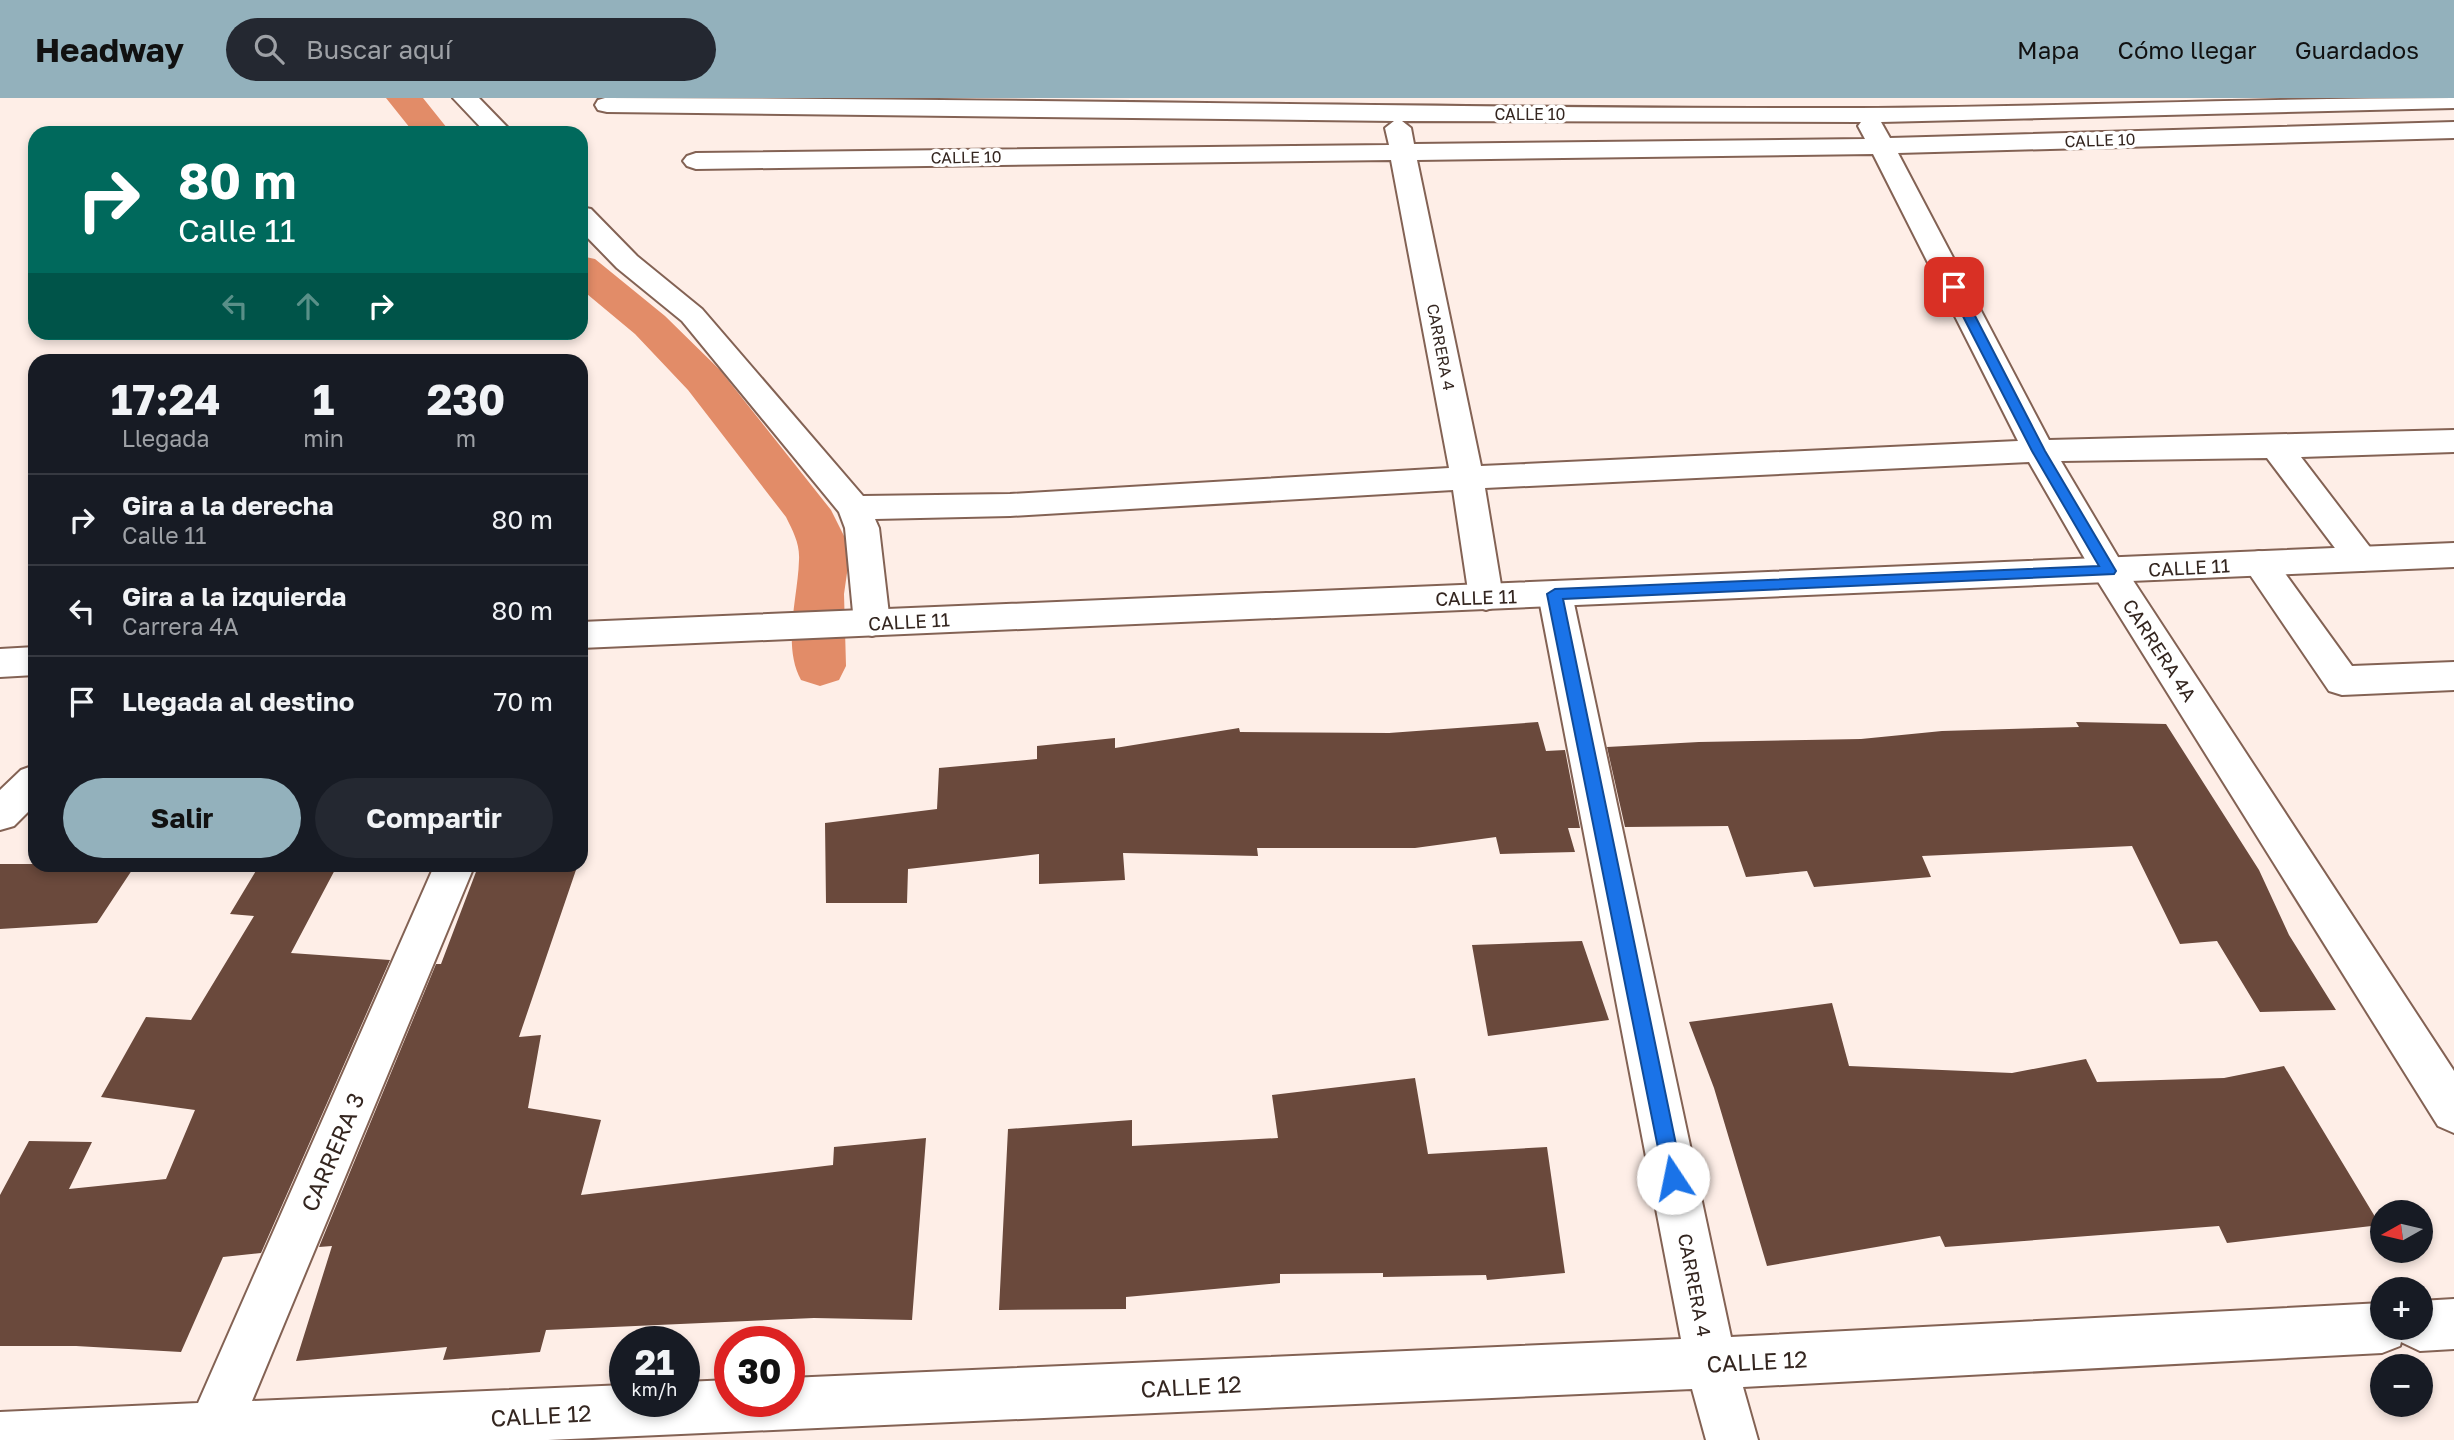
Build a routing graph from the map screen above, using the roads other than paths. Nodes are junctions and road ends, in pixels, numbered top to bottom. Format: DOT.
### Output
graph roads {
  1 [pos="465,98"];
  2 [pos="2454,101"];
  3 [pos="714,103"];
  4 [pos="607,105"];
  5 [pos="1394,106"];
  6 [pos="1860,106"];
  7 [pos="493,126"];
  8 [pos="2454,130"];
  9 [pos="1882,146"];
  10 [pos="1403,151"];
  11 [pos="696,161"];
  12 [pos="588,222"];
  13 [pos="2454,441"];
  14 [pos="2276,447"];
  15 [pos="2039,451"];
  16 [pos="1467,478"];
  17 [pos="855,508"];
  18 [pos="2454,555"];
  19 [pos="2362,559"];
  20 [pos="2259,564"];
  21 [pos="2109,571"];
  22 [pos="1555,594"];
  23 [pos="1486,597"];
  24 [pos="869,623"];
  25 [pos="588,635"];
  26 [pos="28,661"];
  27 [pos="0,663"];
  28 [pos="2454,677"];
  29 [pos="28,788"];
  30 [pos="0,814"];
  31 [pos="451,872"];
  32 [pos="2454,1111"];
  33 [pos="2454,1324"];
  34 [pos="2433,1325"];
  35 [pos="2370,1329"];
  36 [pos="1711,1363"];
  37 [pos="211,1434"];
  38 [pos="0,1438"];
  39 [pos="1732,1440"];
  1 -- 7 [label="street"];
  2 -- 6 [label="street, CALLE 10"];
  3 -- 4 [label="street, CALLE 10"];
  3 -- 5 [label="street, CALLE 10"];
  5 -- 6 [label="street, CALLE 10"];
  5 -- 10 [label="street, CARRERA 4"];
  6 -- 9 [label="street, CARRERA 4A"];
  8 -- 9 [label="street, CALLE 10"];
  9 -- 10 [label="street, CALLE 10"];
  9 -- 15 [label="street, CARRERA 4A"];
  10 -- 11 [label="street, CALLE 10"];
  10 -- 16 [label="street, CARRERA 4"];
  12 -- 17 [label="street"];
  13 -- 14 [label="street"];
  14 -- 15 [label="street"];
  14 -- 19 [label="street"];
  15 -- 16 [label="street"];
  15 -- 21 [label="street, CARRERA 4A"];
  16 -- 17 [label="street"];
  16 -- 23 [label="street, CARRERA 4"];
  17 -- 24 [label="street"];
  18 -- 19 [label="street, CALLE 11"];
  19 -- 20 [label="street, CALLE 11"];
  20 -- 21 [label="street, CALLE 11"];
  20 -- 28 [label="street"];
  21 -- 22 [label="street, CALLE 11"];
  21 -- 32 [label="street, CARRERA 4A"];
  22 -- 23 [label="street, CALLE 11"];
  22 -- 36 [label="street, CARRERA 4"];
  23 -- 24 [label="street, CALLE 11"];
  24 -- 25 [label="street, CALLE 11"];
  26 -- 27 [label="street"];
  29 -- 30 [label="street"];
  31 -- 37 [label="street, CARRERA 3"];
  33 -- 34 [label="street"];
  35 -- 36 [label="street, CALLE 12"];
  36 -- 37 [label="street, CALLE 12"];
  36 -- 39 [label="street, CARRERA 4"];
  37 -- 38 [label="street, CALLE 12"];
}
